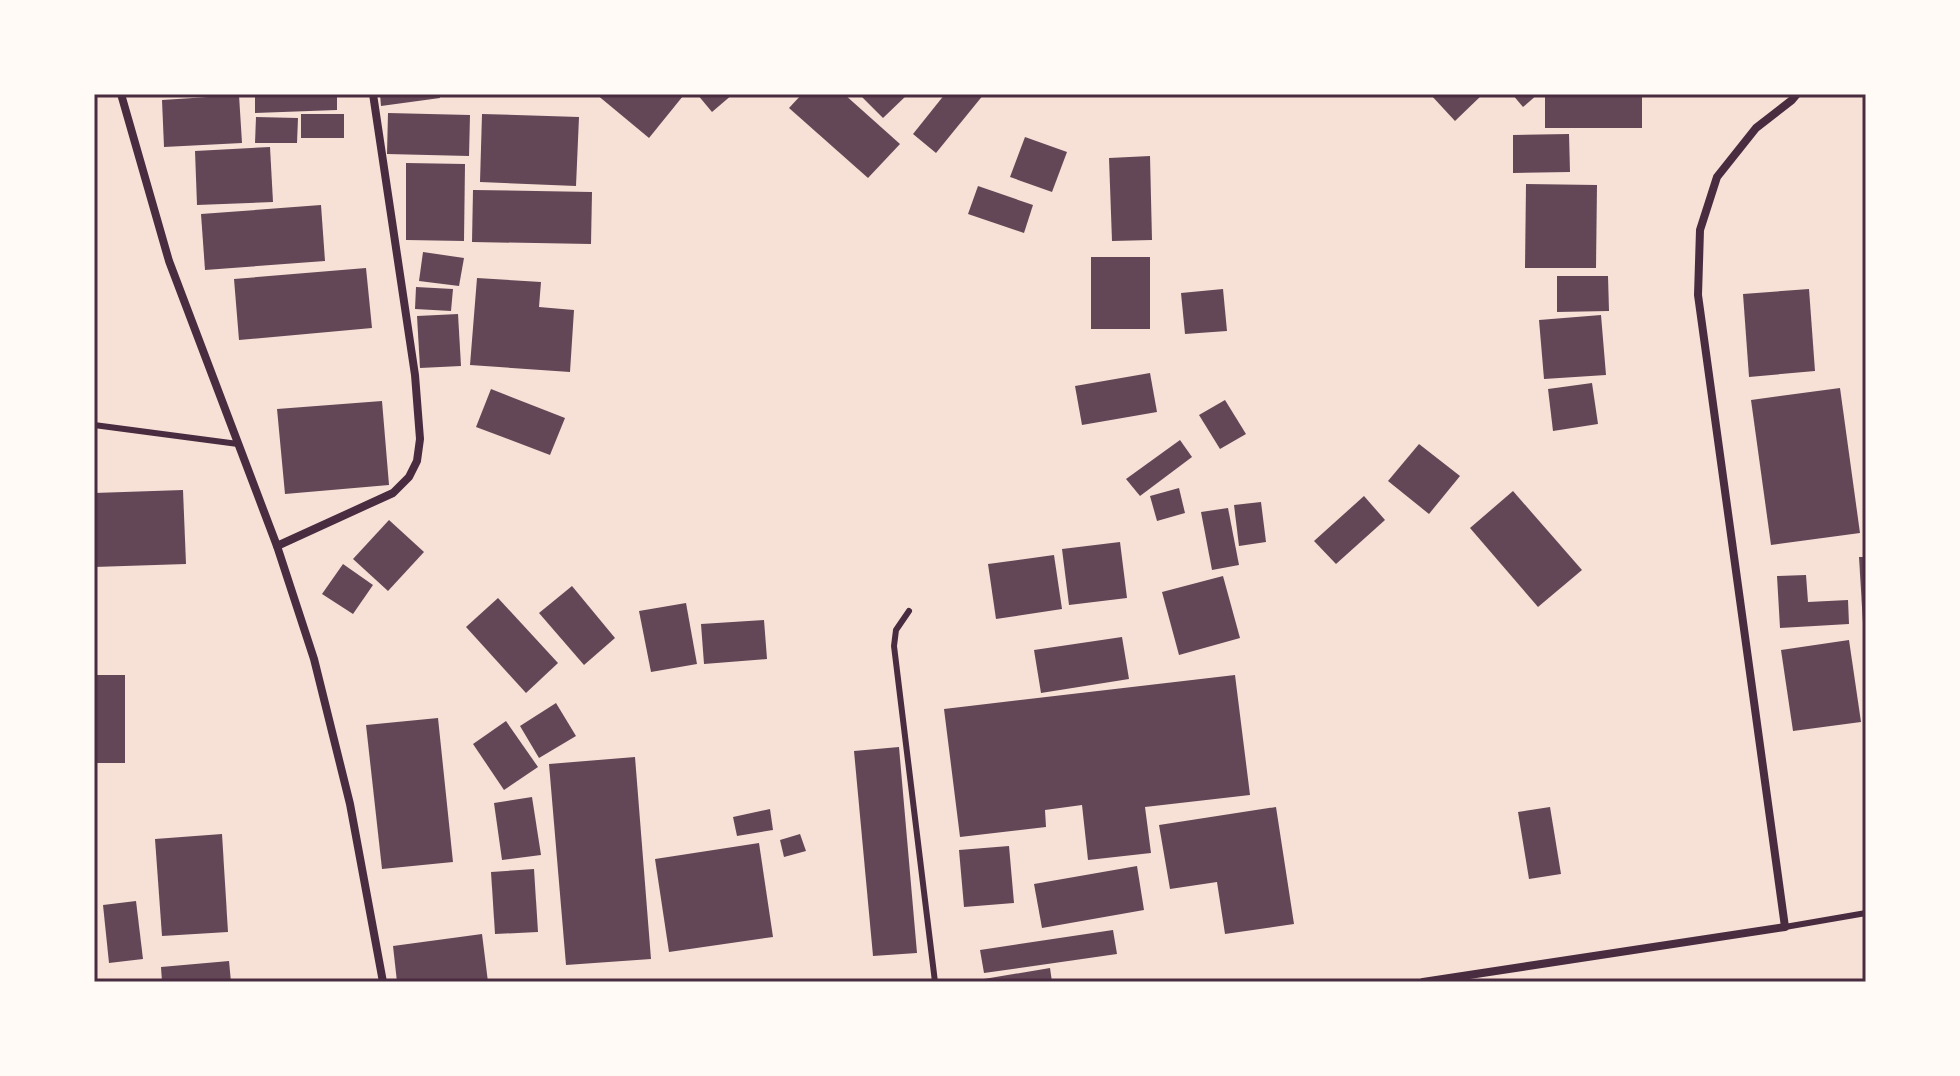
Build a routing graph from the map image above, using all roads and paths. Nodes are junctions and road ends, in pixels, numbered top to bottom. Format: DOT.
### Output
graph roads {
  1 [pos="121,94"];
  2 [pos="373,94"];
  3 [pos="1797,94"];
  4 [pos="94,425"];
  5 [pos="238,444"];
  6 [pos="277,546"];
  7 [pos="909,611"];
  8 [pos="1866,913"];
  9 [pos="1785,927"];
  10 [pos="383,982"];
  11 [pos="935,982"];
  12 [pos="1423,982"];
  1 -- 5 [label="street"];
  2 -- 6 [label="street"];
  3 -- 9 [label="street"];
  4 -- 5 [label="lane"];
  5 -- 6 [label="street"];
  6 -- 10 [label="street"];
  7 -- 11 [label="lane"];
  8 -- 9 [label="lane"];
  9 -- 12 [label="street"];
}
